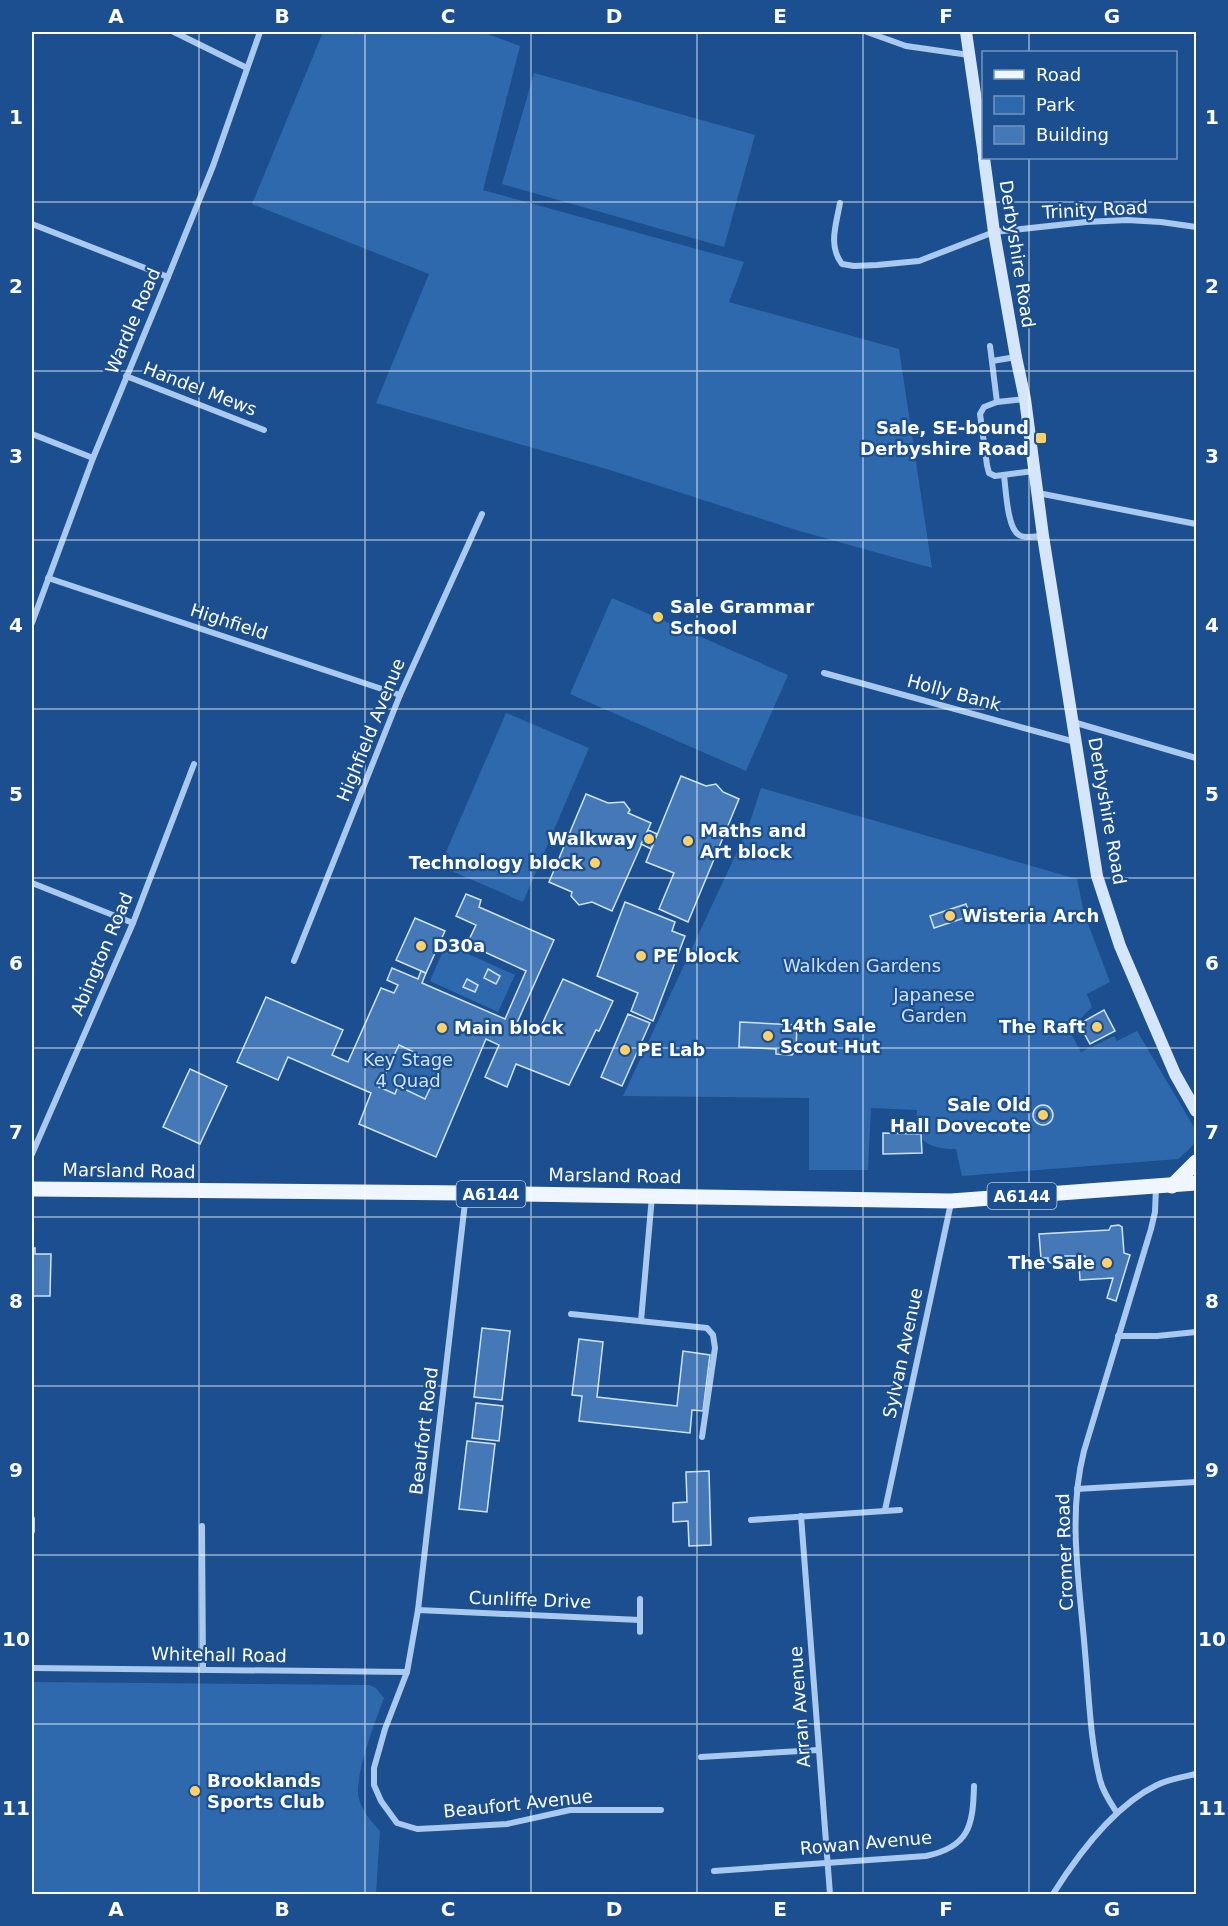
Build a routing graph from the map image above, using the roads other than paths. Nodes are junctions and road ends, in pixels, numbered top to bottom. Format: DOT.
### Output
graph roads {
  1 [pos="174,32"];
  2 [pos="260,32"];
  3 [pos="867,32"];
  4 [pos="966,32"];
  5 [pos="969,55"];
  6 [pos="247,68"];
  7 [pos="982,143"];
  8 [pos="984,159"];
  9 [pos="840,203"];
  10 [pos="32,224"];
  11 [pos="1197,227"];
  12 [pos="994,232"];
  13 [pos="168,277"];
  14 [pos="990,346"];
  15 [pos="1016,357"];
  16 [pos="992,361"];
  17 [pos="126,376"];
  18 [pos="1025,399"];
  19 [pos="997,402"];
  20 [pos="264,430"];
  21 [pos="32,434"];
  22 [pos="93,458"];
  23 [pos="1035,471"];
  24 [pos="1004,476"];
  25 [pos="1038,492"];
  26 [pos="482,514"];
  27 [pos="1197,524"];
  28 [pos="1043,536"];
  29 [pos="48,578"];
  30 [pos="32,622"];
  31 [pos="824,673"];
  32 [pos="400,695"];
  33 [pos="1073,722"];
  34 [pos="1076,742"];
  35 [pos="1197,758"];
  36 [pos="194,764"];
  37 [pos="32,883"];
  38 [pos="133,923"];
  39 [pos="294,961"];
  40 [pos="1197,1111"];
  41 [pos="32,1154"];
  42 [pos="1197,1162"];
  43 [pos="1197,1183"];
  44 [pos="1172,1186"];
  45 [pos="1156,1187"];
  46 [pos="32,1189"];
  47 [pos="466,1193"];
  48 [pos="652,1196"];
  49 [pos="951,1201"];
  50 [pos="571,1314"];
  51 [pos="641,1321"];
  52 [pos="1197,1332"];
  53 [pos="1118,1336"];
  54 [pos="702,1437"];
  55 [pos="1197,1482"];
  56 [pos="1077,1489"];
  57 [pos="885,1510"];
  58 [pos="900,1510"];
  59 [pos="801,1516"];
  60 [pos="32,1519"];
  61 [pos="751,1520"];
  62 [pos="202,1526"];
  63 [pos="32,1531"];
  64 [pos="640,1599"];
  65 [pos="418,1610"];
  66 [pos="640,1620"];
  67 [pos="640,1632"];
  68 [pos="32,1668"];
  69 [pos="203,1670"];
  70 [pos="407,1672"];
  71 [pos="818,1750"];
  72 [pos="701,1757"];
  73 [pos="1197,1774"];
  74 [pos="974,1786"];
  75 [pos="661,1810"];
  76 [pos="1117,1813"];
  77 [pos="827,1862"];
  78 [pos="714,1871"];
  79 [pos="830,1894"];
  80 [pos="1053,1894"];
  1 -- 6 [label="street"];
  2 -- 6 [label="street, Wardle Road"];
  3 -- 5 [label="street"];
  4 -- 5 [label="street, Derbyshire Road"];
  5 -- 7 [label="street, Derbyshire Road"];
  6 -- 13 [label="street, Wardle Road"];
  8 -- 12 [label="street, Derbyshire Road"];
  9 -- 12 [label="street, Trinity Road"];
  10 -- 13 [label="street"];
  11 -- 12 [label="street, Trinity Road"];
  12 -- 15 [label="street, Derbyshire Road"];
  13 -- 17 [label="street, Wardle Road"];
  14 -- 16 [label="street"];
  15 -- 16 [label="street"];
  15 -- 18 [label="street, Derbyshire Road"];
  16 -- 19 [label="street"];
  17 -- 20 [label="street, Handel Mews"];
  17 -- 22 [label="street, Wardle Road"];
  18 -- 19 [label="street"];
  18 -- 23 [label="street, Derbyshire Road"];
  19 -- 24 [label="street"];
  21 -- 22 [label="street"];
  22 -- 29 [label="street, Wardle Road"];
  23 -- 24 [label="street"];
  23 -- 25 [label="street, Derbyshire Road"];
  24 -- 28 [label="street"];
  25 -- 27 [label="street"];
  25 -- 28 [label="street, Derbyshire Road"];
  26 -- 32 [label="street, Highfield Avenue"];
  28 -- 33 [label="street, Derbyshire Road"];
  29 -- 30 [label="street, Wardle Road"];
  29 -- 32 [label="street, Highfield"];
  31 -- 34 [label="street, Holly Bank"];
  32 -- 39 [label="street, Highfield Avenue"];
  33 -- 34 [label="street, Derbyshire Road"];
  33 -- 35 [label="street"];
  34 -- 40 [label="street, Derbyshire Road"];
  36 -- 38 [label="street, Abington Road"];
  37 -- 38 [label="street"];
  38 -- 41 [label="street, Abington Road"];
  42 -- 44 [label="main road"];
  43 -- 44 [label="main road, Marsland Road / A6144"];
  44 -- 45 [label="main road, Marsland Road / A6144"];
  45 -- 49 [label="main road, Marsland Road / A6144"];
  45 -- 53 [label="street, Cromer Road"];
  46 -- 47 [label="main road, Marsland Road / A6144"];
  47 -- 48 [label="main road, Marsland Road / A6144"];
  47 -- 65 [label="street, Beaufort Road"];
  48 -- 49 [label="main road, Marsland Road / A6144"];
  48 -- 51 [label="street"];
  49 -- 57 [label="street, Sylvan Avenue"];
  50 -- 51 [label="street"];
  51 -- 54 [label="street"];
  52 -- 53 [label="street"];
  53 -- 56 [label="street, Cromer Road"];
  55 -- 56 [label="street"];
  56 -- 76 [label="street, Cromer Road"];
  57 -- 58 [label="street"];
  57 -- 59 [label="street"];
  59 -- 61 [label="street"];
  59 -- 71 [label="street, Arran Avenue"];
  60 -- 63 [label="street"];
  62 -- 69 [label="street"];
  64 -- 66 [label="street"];
  65 -- 66 [label="street, Cunliffe Drive"];
  65 -- 70 [label="street, Beaufort Road"];
  66 -- 67 [label="street"];
  68 -- 69 [label="street, Whitehall Road"];
  69 -- 70 [label="street, Whitehall Road"];
  70 -- 75 [label="street, Beaufort Avenue"];
  71 -- 72 [label="street"];
  71 -- 77 [label="street, Arran Avenue"];
  73 -- 76 [label="street"];
  74 -- 77 [label="street, Rowan Avenue"];
  76 -- 80 [label="street"];
  77 -- 78 [label="street, Rowan Avenue"];
  77 -- 79 [label="street, Arran Avenue"];
}
